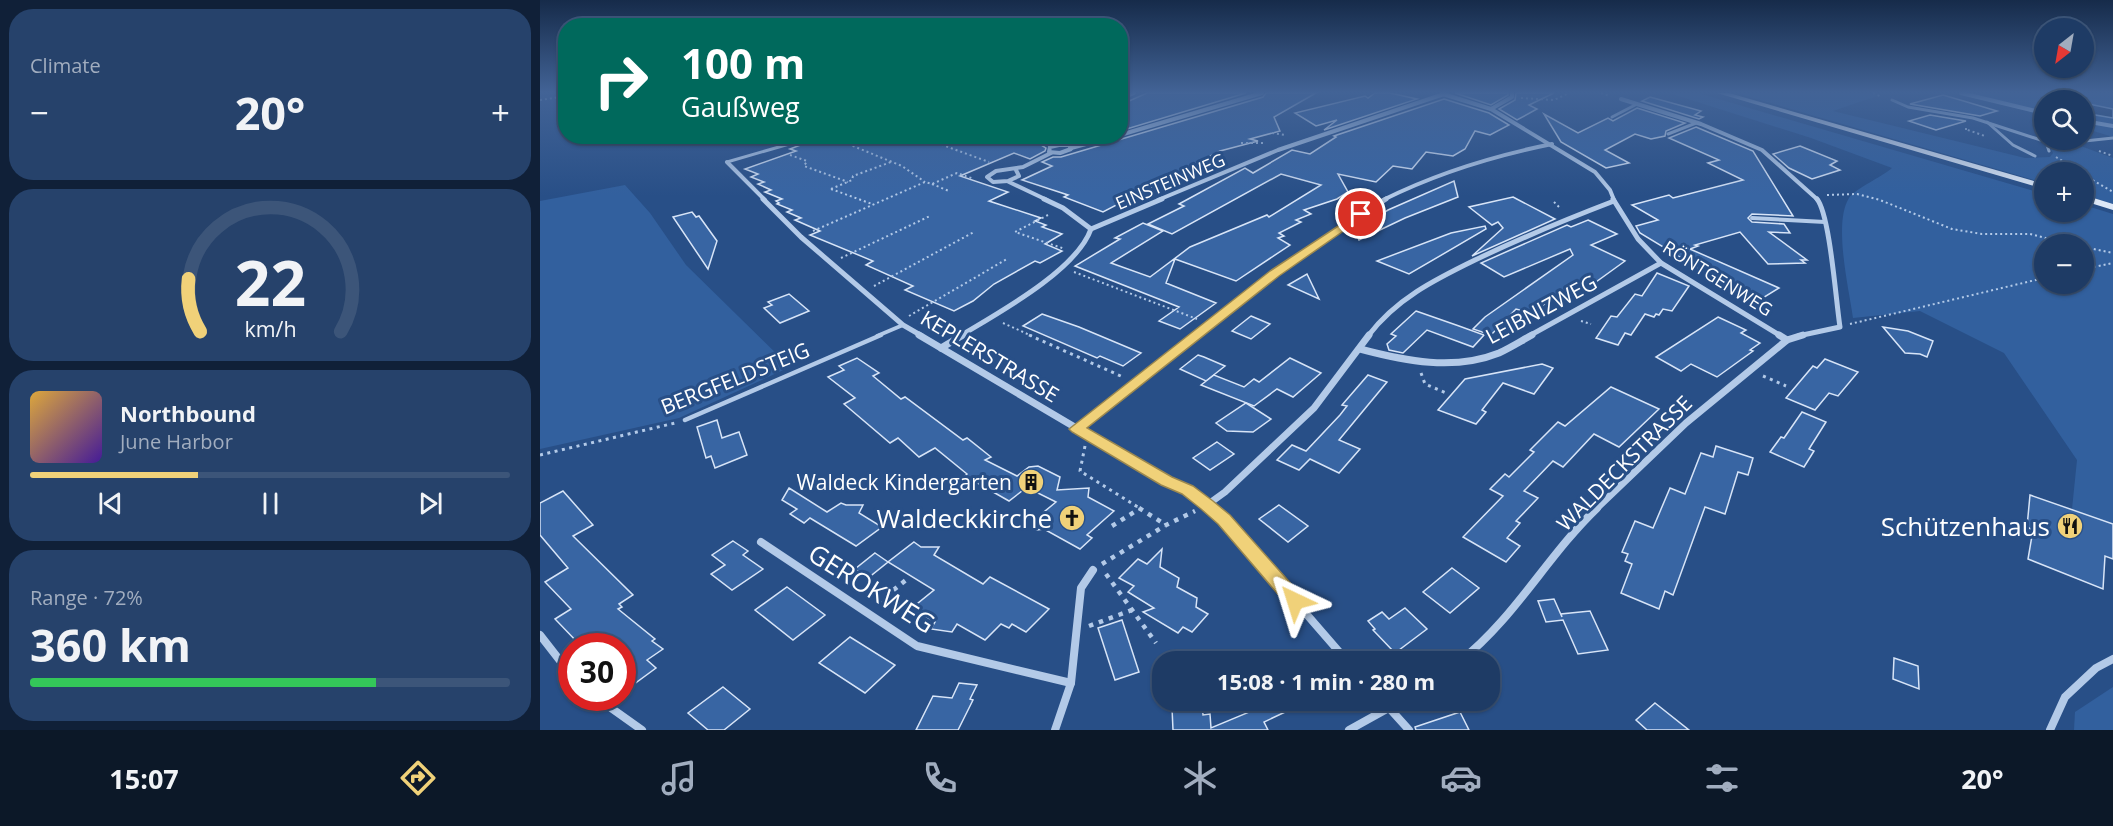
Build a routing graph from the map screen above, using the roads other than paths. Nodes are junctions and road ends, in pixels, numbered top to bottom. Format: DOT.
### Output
graph roads {
  1 [pos="1147,127"];
  2 [pos="1346,127"];
  3 [pos="1523,127"];
  4 [pos="1686,127"];
  5 [pos="1706,127"];
  6 [pos="1837,127"];
  7 [pos="1991,127"];
  8 [pos="2003,127"];
  9 [pos="1128,133"];
  10 [pos="1668,134"];
  11 [pos="2034,138"];
  12 [pos="2113,138"];
  13 [pos="2094,140"];
  14 [pos="791,144"];
  15 [pos="1048,144"];
  16 [pos="1086,144"];
  17 [pos="1552,144"];
  18 [pos="1052,146"];
  19 [pos="1071,148"];
  20 [pos="1051,153"];
  21 [pos="2035,156"];
  22 [pos="727,162"];
  23 [pos="1016,170"];
  24 [pos="1008,182"];
  25 [pos="2034,184"];
  26 [pos="1614,201"];
  27 [pos="2094,201"];
  28 [pos="2113,207"];
  29 [pos="1752,218"];
  30 [pos="1825,222"];
  31 [pos="1091,229"];
  32 [pos="1661,263"];
  33 [pos="901,323"];
  34 [pos="1787,340"];
  35 [pos="941,348"];
  36 [pos="1360,349"];
  37 [pos="685,420"];
  38 [pos="1077,429"];
  39 [pos="1207,505"];
  40 [pos="761,542"];
  41 [pos="1093,570"];
  42 [pos="540,635"];
  43 [pos="1338,651"];
  44 [pos="1473,651"];
  45 [pos="558,658"];
  46 [pos="2113,659"];
  47 [pos="1071,683"];
  48 [pos="615,711"];
  49 [pos="1386,711"];
  50 [pos="1392,711"];
  51 [pos="642,730"];
  52 [pos="1055,730"];
  53 [pos="1348,730"];
  54 [pos="1409,730"];
  55 [pos="2050,730"];
  1 -- 9 [label="street"];
  2 -- 31 [label="street, EINSTEINWEG"];
  3 -- 17 [label="street, RÖNTGENWEG"];
  4 -- 10 [label="lane"];
  5 -- 30 [label="street"];
  6 -- 25 [label="street"];
  7 -- 21 [label="lane"];
  8 -- 11 [label="lane"];
  12 -- 13 [label="lane"];
  14 -- 22 [label="lane"];
  15 -- 18 [label="street"];
  16 -- 19 [label="street"];
  17 -- 26 [label="street, RÖNTGENWEG"];
  17 -- 38 [label="street"];
  18 -- 19 [label="street"];
  18 -- 20 [label="street"];
  19 -- 20 [label="street"];
  20 -- 23 [label="street"];
  22 -- 33 [label="street, KEPLERSTRASSE"];
  23 -- 24 [label="street"];
  23 -- 24 [label="street"];
  24 -- 31 [label="street"];
  26 -- 32 [label="street, RÖNTGENWEG"];
  26 -- 36 [label="street"];
  27 -- 28 [label="street"];
  29 -- 30 [label="lane"];
  30 -- 34 [label="street, WALDECKSTRASSE"];
  31 -- 35 [label="street"];
  32 -- 34 [label="street, RÖNTGENWEG"];
  32 -- 36 [label="street, LEIBNIZWEG"];
  33 -- 35 [label="street, KEPLERSTRASSE"];
  33 -- 37 [label="lane, BERGFELDSTEIG"];
  34 -- 44 [label="street, WALDECKSTRASSE"];
  35 -- 38 [label="street, KEPLERSTRASSE"];
  36 -- 39 [label="street"];
  38 -- 39 [label="street, KEPLERSTRASSE"];
  39 -- 43 [label="street, KEPLERSTRASSE"];
  40 -- 47 [label="street, GEROKWEG"];
  41 -- 47 [label="street"];
  42 -- 45 [label="street"];
  46 -- 55 [label="street"];
  47 -- 52 [label="street"];
  48 -- 51 [label="street"];
  49 -- 53 [label="street"];
  50 -- 54 [label="street"];
}
